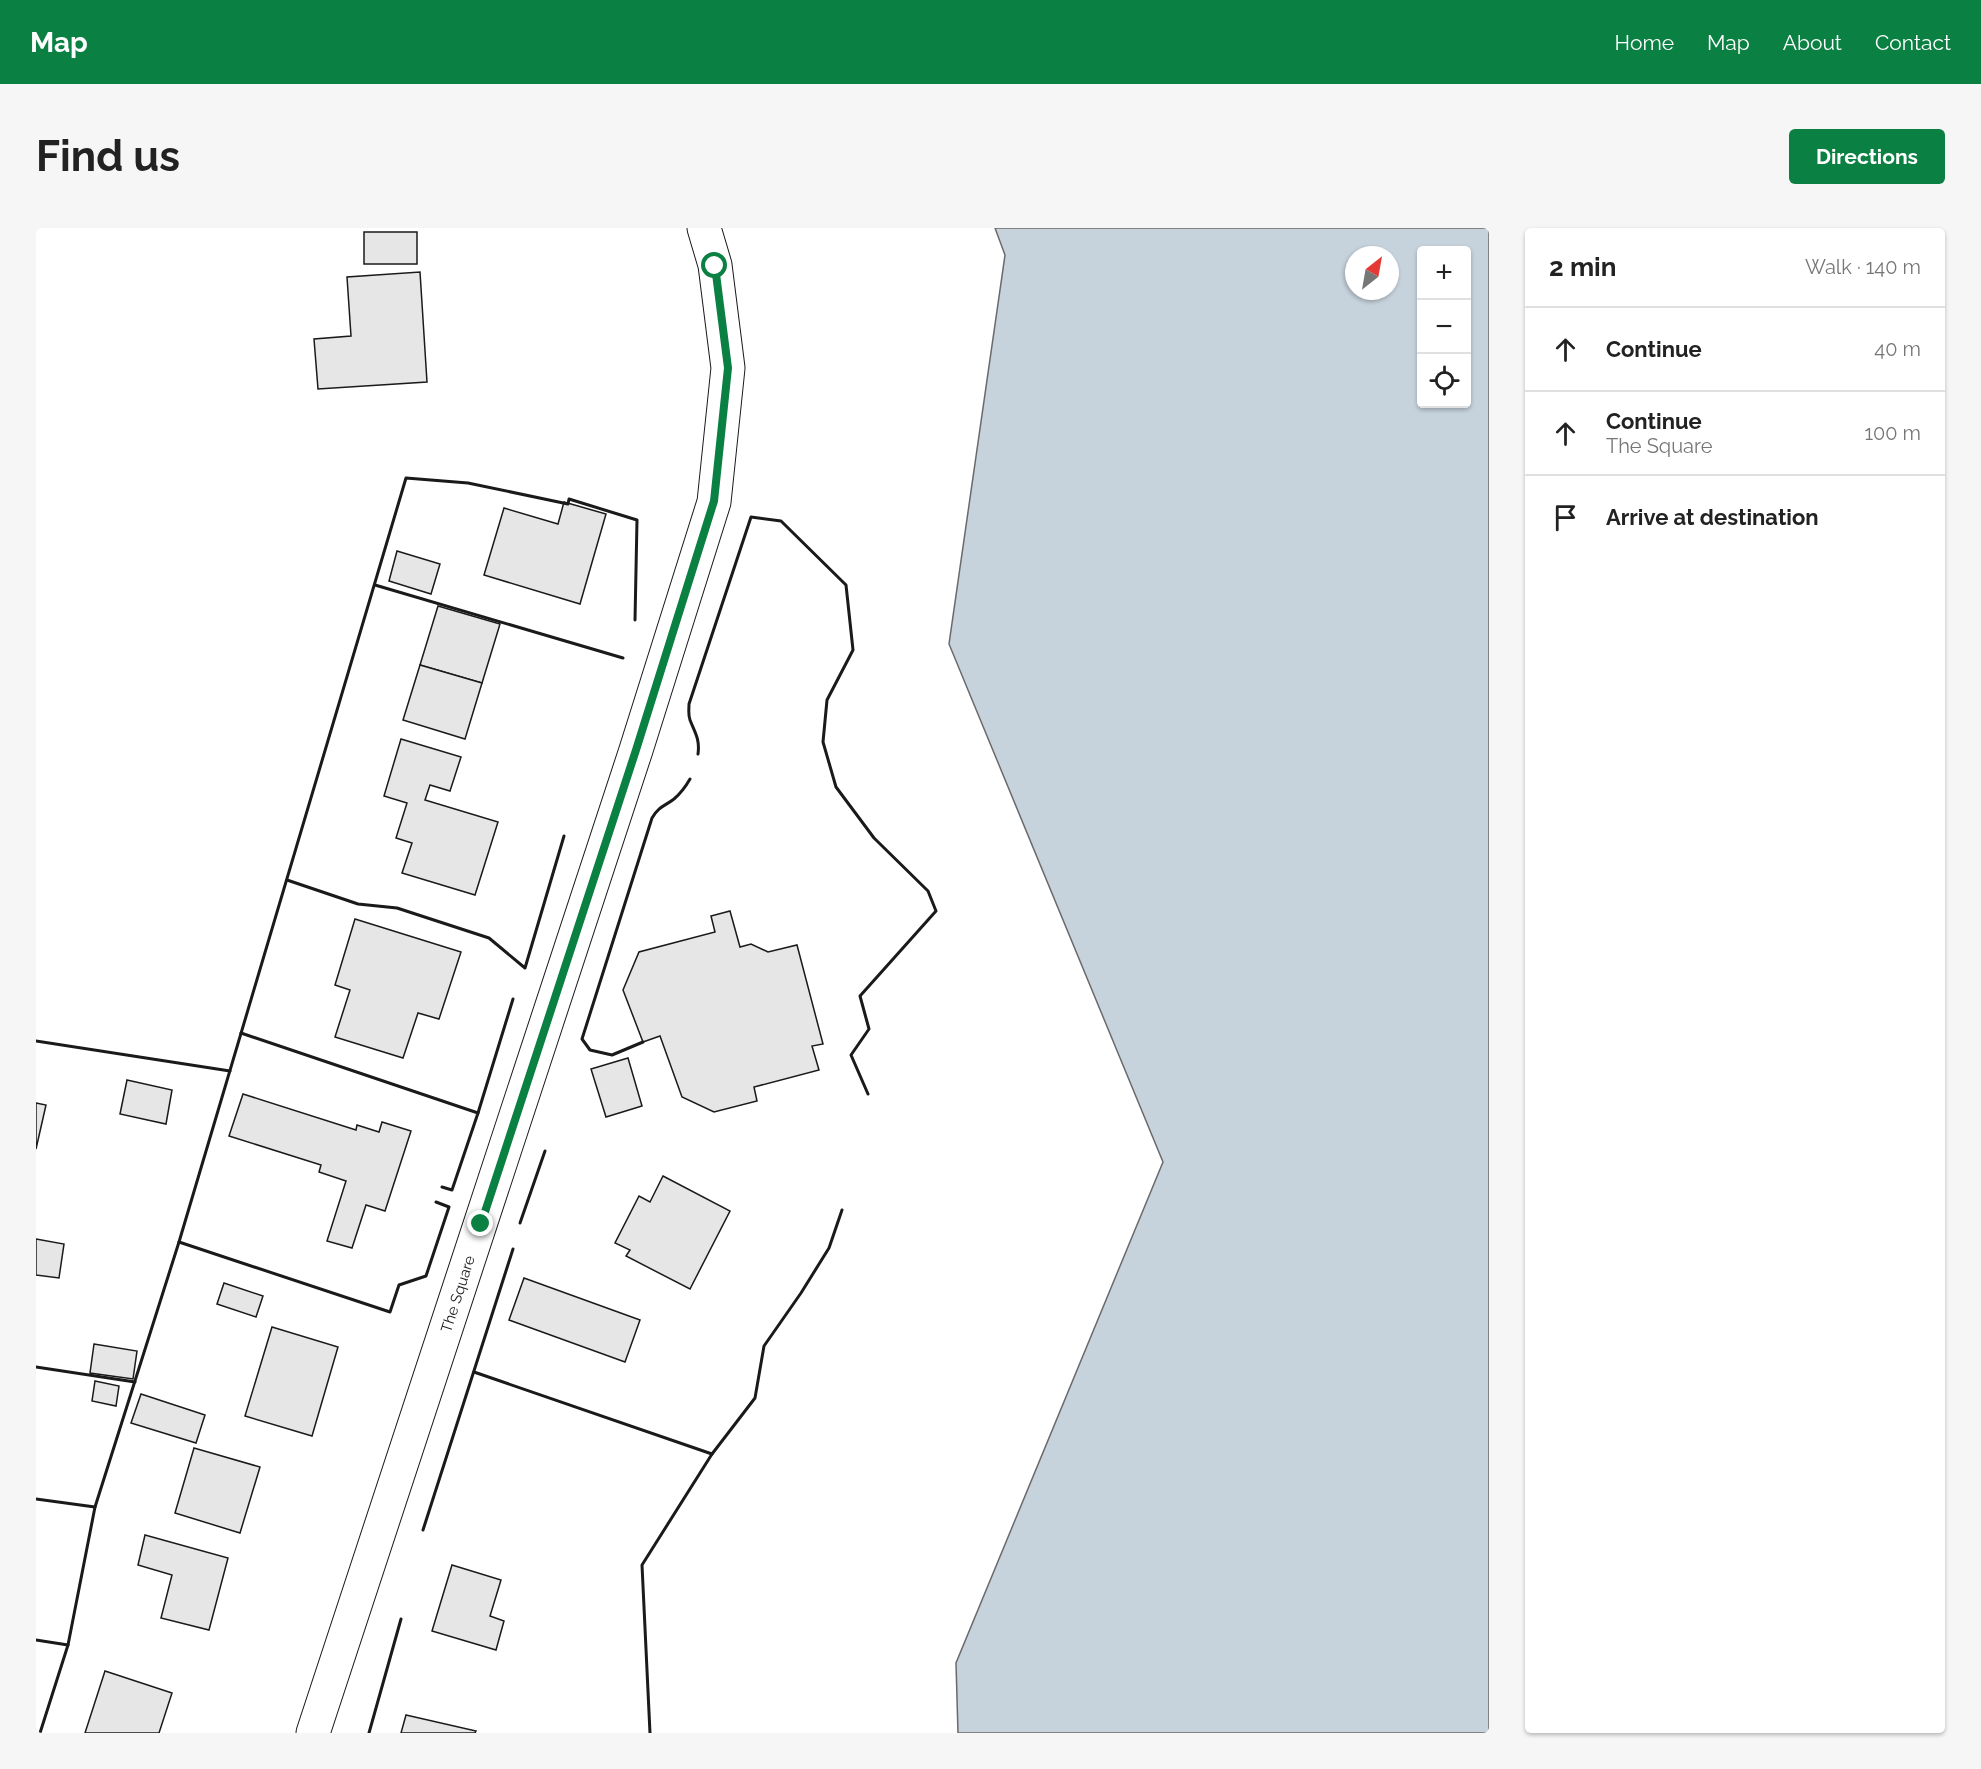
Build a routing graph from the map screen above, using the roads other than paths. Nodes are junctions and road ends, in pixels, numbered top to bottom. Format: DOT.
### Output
graph roads {
  1 [pos="704,228"];
  2 [pos="313,1733"];
  1 -- 2 [label="main road, The Square"];
}
